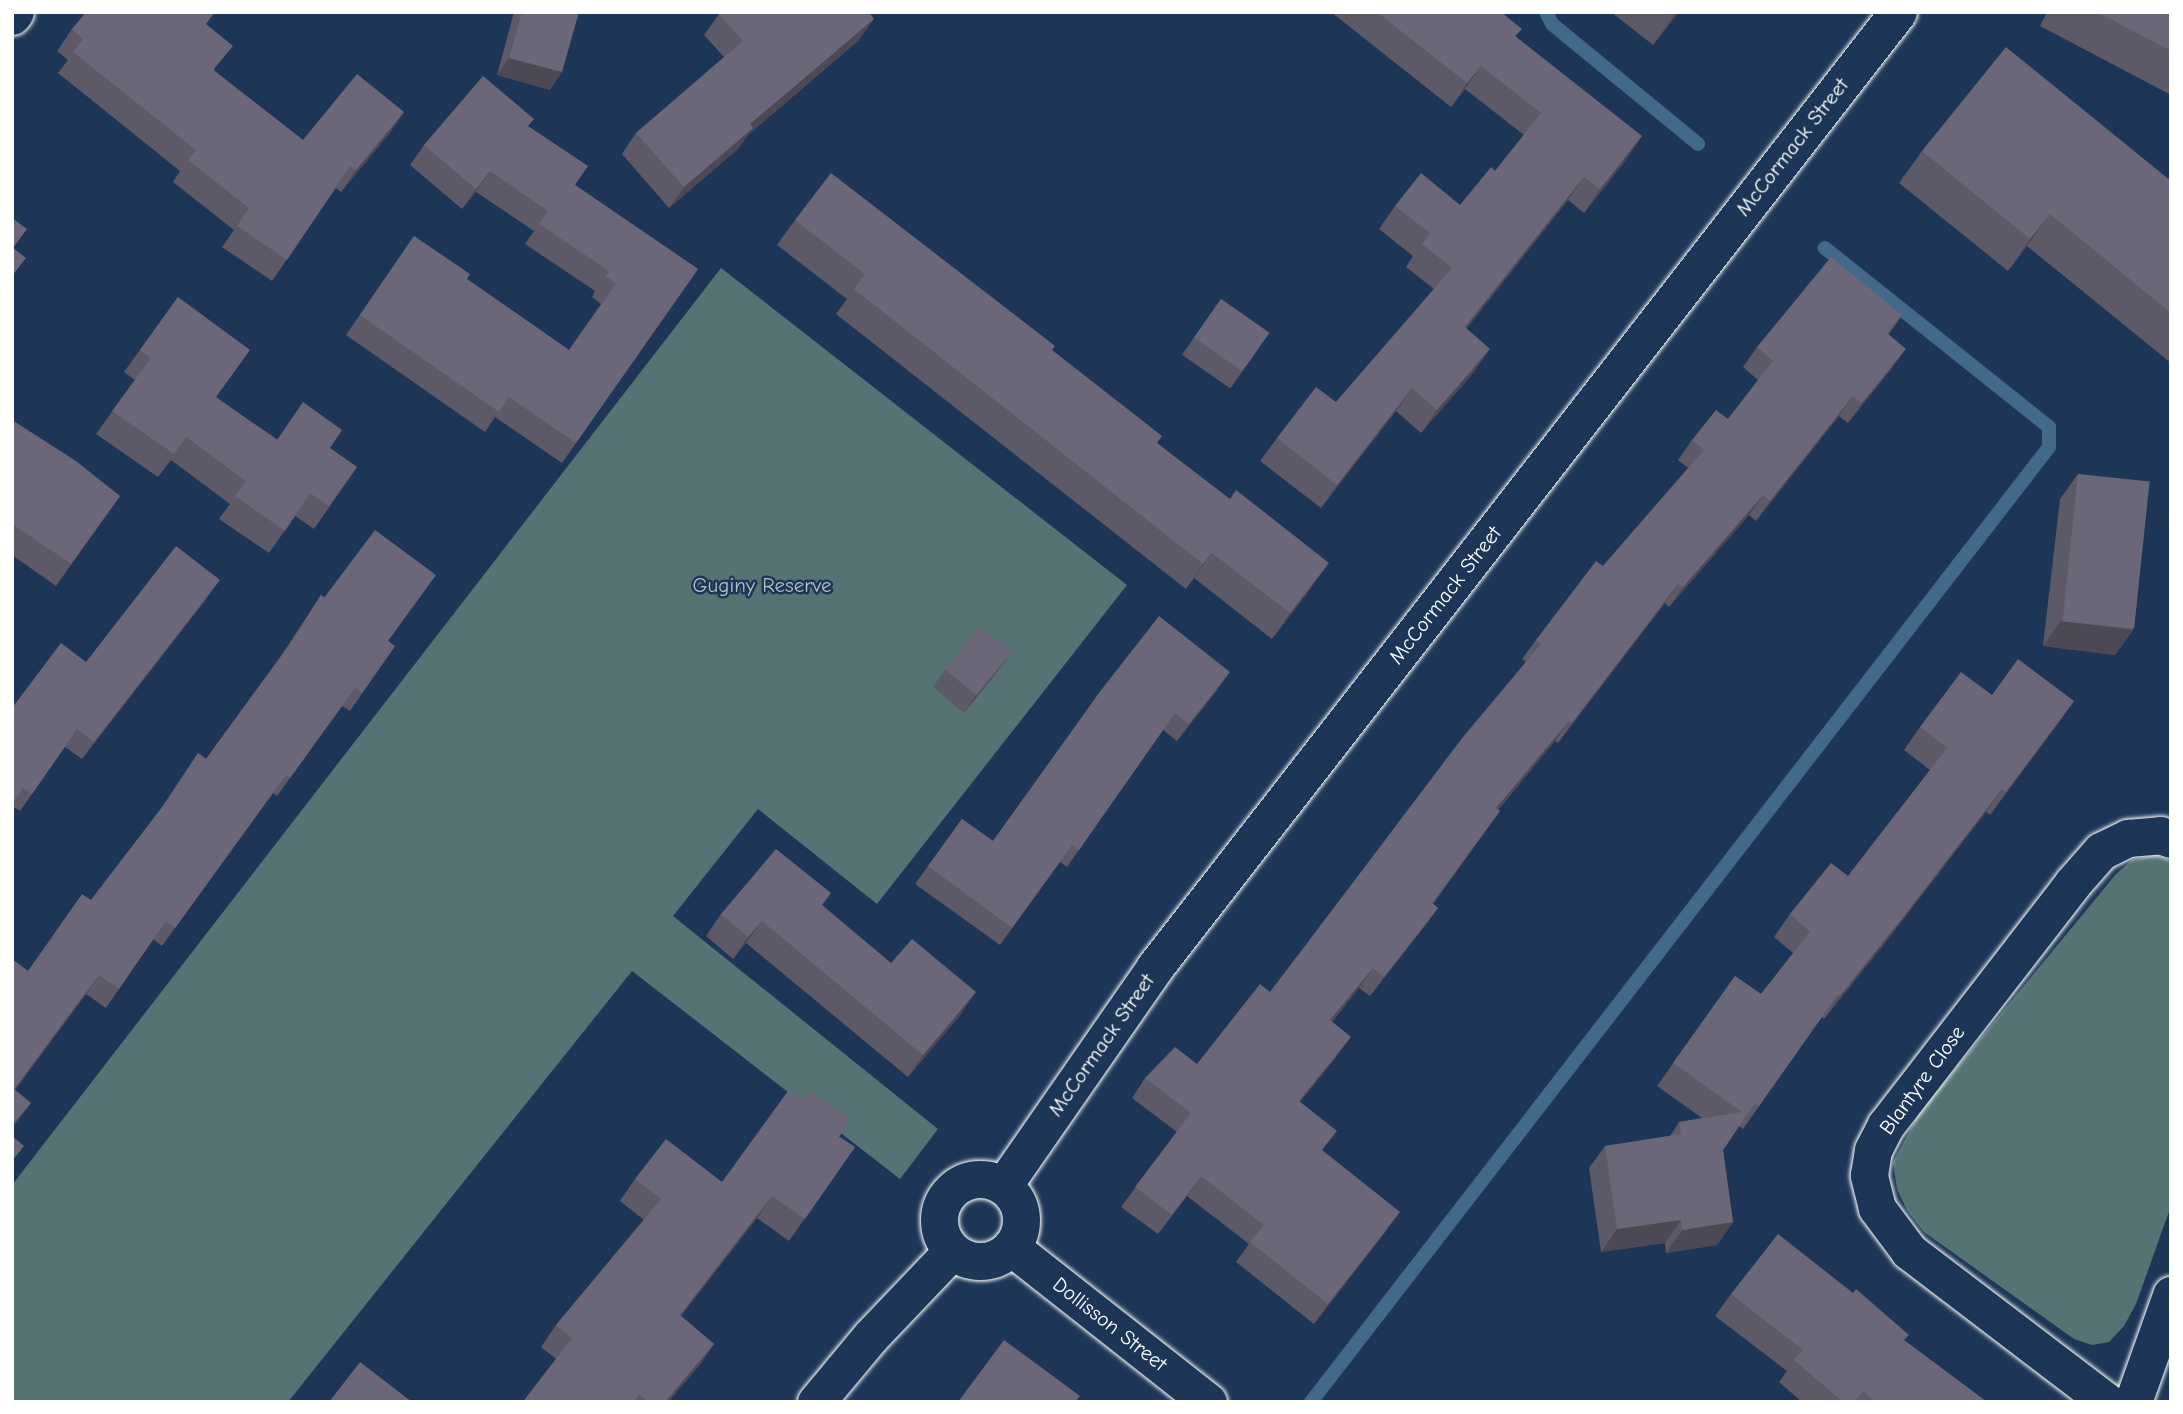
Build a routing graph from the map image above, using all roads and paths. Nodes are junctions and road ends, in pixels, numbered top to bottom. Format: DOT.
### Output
graph roads {
  1 [pos="1898,12"];
  2 [pos="2171,839"];
  3 [pos="1003,1186"];
  4 [pos="1012,1247"];
  5 [pos="952,1251"];
  6 [pos="2171,1295"];
  7 [pos="816,1402"];
  8 [pos="1209,1402"];
  9 [pos="2107,1402"];
  10 [pos="2133,1402"];
  1 -- 3 [label="street, McCormack Street"];
  2 -- 9 [label="street, Blantyre Close"];
  3 -- 4 [label="street"];
  3 -- 5 [label="street"];
  4 -- 5 [label="street"];
  4 -- 8 [label="street, Dollisson Street"];
  5 -- 7 [label="street"];
  6 -- 10 [label="street"];
}
